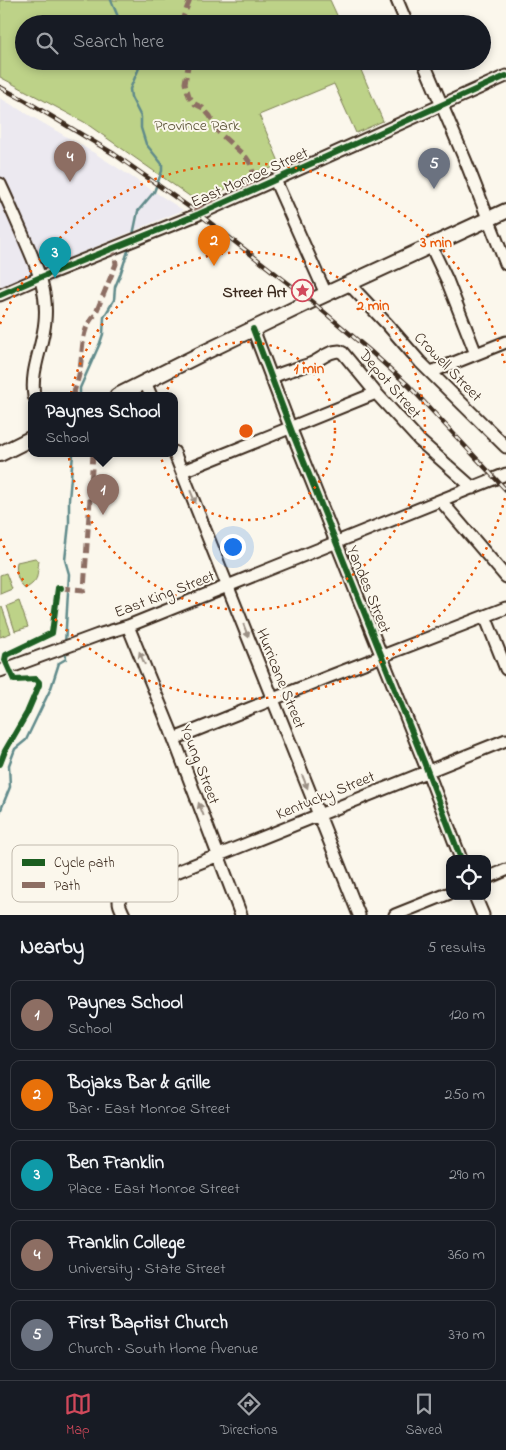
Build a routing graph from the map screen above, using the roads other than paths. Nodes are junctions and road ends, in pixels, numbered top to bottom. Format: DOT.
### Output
graph roads {
  1 [pos="397,0"];
  2 [pos="403,15"];
  3 [pos="427,70"];
  4 [pos="506,76"];
  5 [pos="442,105"];
  6 [pos="275,180"];
  7 [pos="0,184"];
  8 [pos="506,211"];
  9 [pos="487,220"];
  10 [pos="431,246"];
  11 [pos="506,264"];
  12 [pos="41,277"];
  13 [pos="349,284"];
  14 [pos="0,294"];
  15 [pos="326,294"];
  16 [pos="253,329"];
  17 [pos="506,342"];
  18 [pos="476,354"];
  19 [pos="431,372"];
  20 [pos="271,378"];
  21 [pos="145,382"];
  22 [pos="33,392"];
  23 [pos="125,392"];
  24 [pos="149,392"];
  25 [pos="376,393"];
  26 [pos="290,428"];
  27 [pos="28,440"];
  28 [pos="506,447"];
  29 [pos="0,454"];
  30 [pos="176,457"];
  31 [pos="182,471"];
  32 [pos="506,474"];
  33 [pos="473,488"];
  34 [pos="441,500"];
  35 [pos="336,542"];
  36 [pos="506,577"];
  37 [pos="228,585"];
  38 [pos="506,608"];
  39 [pos="484,616"];
  40 [pos="128,626"];
  41 [pos="382,656"];
  42 [pos="506,669"];
  43 [pos="0,671"];
  44 [pos="273,699"];
  45 [pos="174,739"];
  46 [pos="506,740"];
  47 [pos="428,771"];
  48 [pos="318,814"];
  49 [pos="219,855"];
  50 [pos="460,855"];
  51 [pos="506,870"];
  52 [pos="178,871"];
  53 [pos="491,876"];
  54 [pos="446,894"];
  55 [pos="477,900"];
  56 [pos="118,902"];
  57 [pos="124,915"];
  58 [pos="241,915"];
  59 [pos="359,915"];
  60 [pos="395,915"];
  61 [pos="483,915"];
  1 -- 2 [label="street"];
  3 -- 5 [label="street"];
  4 -- 5 [label="street, East Monroe Street"];
  5 -- 6 [label="street, East Monroe Street"];
  5 -- 9 [label="street"];
  6 -- 12 [label="street, East Monroe Street"];
  6 -- 15 [label="street"];
  7 -- 12 [label="street"];
  8 -- 9 [label="main road"];
  9 -- 10 [label="main road"];
  9 -- 11 [label="street"];
  10 -- 13 [label="main road"];
  10 -- 18 [label="street"];
  12 -- 14 [label="street, East Monroe Street"];
  12 -- 22 [label="street"];
  13 -- 15 [label="main road"];
  13 -- 19 [label="street, Crowell Street"];
  15 -- 16 [label="main road"];
  16 -- 20 [label="street, Yandes Street"];
  16 -- 21 [label="main road"];
  17 -- 18 [label="street"];
  18 -- 19 [label="street"];
  19 -- 28 [label="street, Crowell Street"];
  20 -- 25 [label="street, Depot Street"];
  20 -- 26 [label="street, Yandes Street"];
  21 -- 23 [label="main road"];
  21 -- 24 [label="street"];
  25 -- 26 [label="street"];
  25 -- 33 [label="street, Depot Street"];
  26 -- 31 [label="street"];
  26 -- 35 [label="street, Yandes Street"];
  27 -- 29 [label="main road"];
  30 -- 31 [label="street, Hurricane Street"];
  31 -- 37 [label="street, Hurricane Street, one-way"];
  32 -- 33 [label="street, East King Street"];
  33 -- 34 [label="street, East King Street"];
  34 -- 35 [label="street, East King Street"];
  34 -- 36 [label="street"];
  35 -- 37 [label="street, East King Street"];
  35 -- 41 [label="street, Yandes Street"];
  37 -- 40 [label="street, East King Street"];
  37 -- 44 [label="street, Hurricane Street, one-way"];
  38 -- 39 [label="street"];
  39 -- 41 [label="street"];
  39 -- 42 [label="street"];
  40 -- 43 [label="street, East King Street"];
  45 -- 40 [label="street, Young Street, one-way"];
  41 -- 44 [label="street"];
  41 -- 47 [label="street, Yandes Street"];
  44 -- 45 [label="street"];
  44 -- 48 [label="street, Hurricane Street, one-way"];
  49 -- 45 [label="street, Young Street, one-way"];
  46 -- 47 [label="street, Kentucky Street"];
  47 -- 48 [label="street, Kentucky Street"];
  47 -- 50 [label="street, Yandes Street"];
  48 -- 49 [label="street, Kentucky Street"];
  48 -- 59 [label="street, Hurricane Street"];
  49 -- 52 [label="street, Kentucky Street"];
  49 -- 58 [label="street, Young Street"];
  51 -- 53 [label="street"];
  54 -- 60 [label="street"];
  55 -- 61 [label="street"];
  56 -- 57 [label="street, Kentucky Street"];
}
